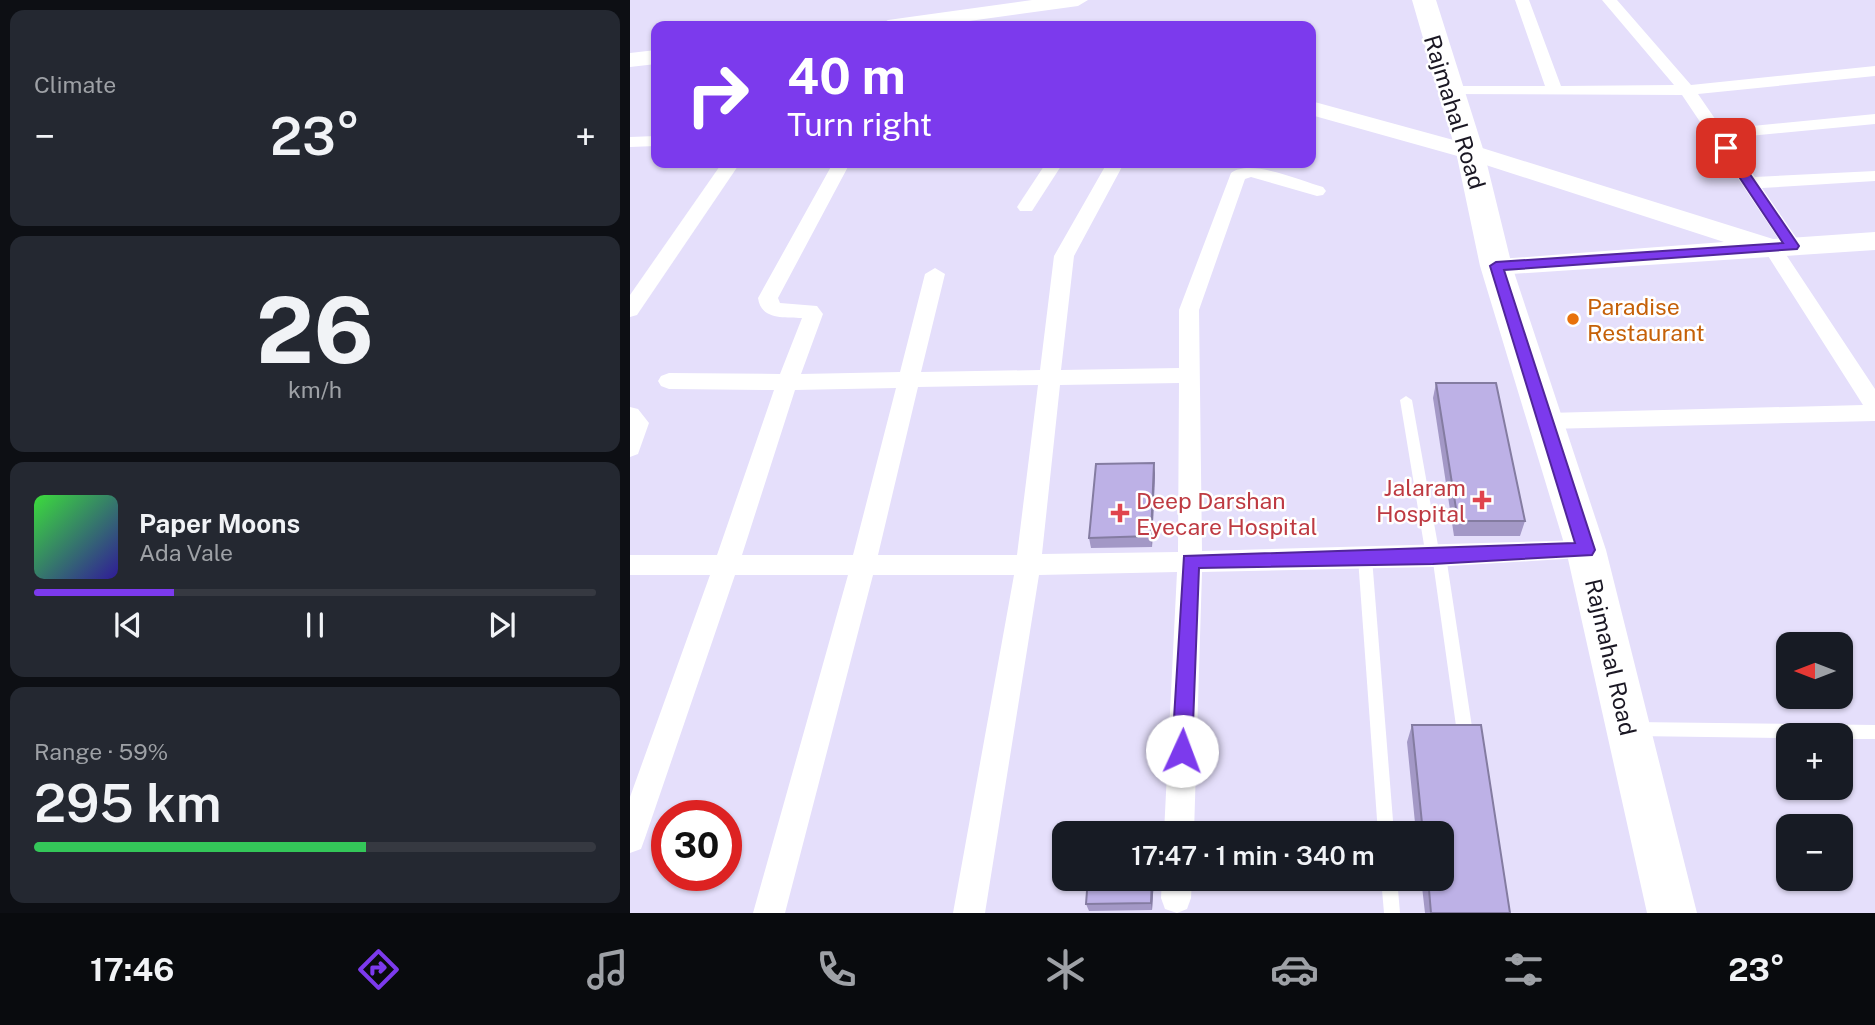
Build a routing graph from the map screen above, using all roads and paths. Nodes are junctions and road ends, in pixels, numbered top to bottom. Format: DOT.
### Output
graph roads {
  1 [pos="1078,0"];
  2 [pos="1424,0"];
  3 [pos="1522,0"];
  4 [pos="1609,0"];
  5 [pos="1621,0"];
  6 [pos="995,6"];
  7 [pos="929,21"];
  8 [pos="1018,21"];
  9 [pos="651,58"];
  10 [pos="630,60"];
  11 [pos="1875,71"];
  12 [pos="1687,90"];
  13 [pos="1450,91"];
  14 [pos="1555,91"];
  15 [pos="1316,109"];
  16 [pos="1875,119"];
  17 [pos="1717,134"];
  18 [pos="651,141"];
  19 [pos="630,142"];
  20 [pos="1470,152"];
  21 [pos="728,168"];
  22 [pos="838,168"];
  23 [pos="1051,168"];
  24 [pos="1112,168"];
  25 [pos="1875,176"];
  26 [pos="1752,184"];
  27 [pos="1317,191"];
  28 [pos="1026,207"];
  29 [pos="1875,241"];
  30 [pos="1782,247"];
  31 [pos="1496,266"];
  32 [pos="934,274"];
  33 [pos="630,310"];
  34 [pos="1188,375"];
  35 [pos="1049,376"];
  36 [pos="910,379"];
  37 [pos="669,381"];
  38 [pos="788,382"];
  39 [pos="1406,400"];
  40 [pos="1875,406"];
  41 [pos="1875,413"];
  42 [pos="630,415"];
  43 [pos="1547,421"];
  44 [pos="630,448"];
  45 [pos="1586,550"];
  46 [pos="1436,556"];
  47 [pos="1365,558"];
  48 [pos="1190,561"];
  49 [pos="727,563"];
  50 [pos="630,565"];
  51 [pos="863,565"];
  52 [pos="1028,565"];
  53 [pos="1629,729"];
  54 [pos="1875,732"];
  55 [pos="1469,762"];
  56 [pos="1179,821"];
  57 [pos="1385,821"];
  58 [pos="630,838"];
  59 [pos="1390,891"];
  60 [pos="769,913"];
  61 [pos="969,913"];
  62 [pos="1392,913"];
  63 [pos="1672,913"];
  1 -- 6 [label="street"];
  2 -- 13 [label="main road, Rajmahal Road"];
  3 -- 14 [label="street"];
  4 -- 5 [label="street"];
  4 -- 12 [label="street"];
  6 -- 7 [label="street"];
  6 -- 8 [label="street"];
  9 -- 10 [label="street"];
  11 -- 12 [label="street"];
  12 -- 14 [label="street"];
  12 -- 17 [label="street"];
  13 -- 14 [label="street"];
  13 -- 20 [label="main road, Rajmahal Road"];
  15 -- 20 [label="street"];
  16 -- 17 [label="street"];
  17 -- 26 [label="street"];
  18 -- 19 [label="street"];
  20 -- 30 [label="street"];
  20 -- 31 [label="main road, Rajmahal Road"];
  21 -- 33 [label="street"];
  22 -- 38 [label="street"];
  23 -- 28 [label="street"];
  24 -- 35 [label="street"];
  25 -- 26 [label="street"];
  26 -- 30 [label="street"];
  27 -- 34 [label="street"];
  29 -- 30 [label="street"];
  30 -- 31 [label="street"];
  30 -- 40 [label="street"];
  31 -- 43 [label="main road, Rajmahal Road"];
  32 -- 36 [label="street"];
  34 -- 35 [label="street"];
  34 -- 48 [label="street"];
  35 -- 36 [label="street"];
  35 -- 52 [label="street"];
  36 -- 38 [label="street"];
  36 -- 51 [label="street"];
  37 -- 38 [label="street"];
  38 -- 49 [label="street"];
  39 -- 46 [label="lane"];
  41 -- 43 [label="street"];
  42 -- 44 [label="street"];
  43 -- 45 [label="main road, Rajmahal Road"];
  45 -- 46 [label="street"];
  45 -- 53 [label="main road, Rajmahal Road"];
  46 -- 47 [label="street"];
  46 -- 55 [label="lane"];
  47 -- 48 [label="street"];
  47 -- 57 [label="lane"];
  48 -- 52 [label="street"];
  48 -- 56 [label="street"];
  49 -- 50 [label="street"];
  49 -- 51 [label="street"];
  49 -- 58 [label="street"];
  51 -- 52 [label="street"];
  51 -- 60 [label="street"];
  52 -- 61 [label="street"];
  53 -- 54 [label="lane"];
  53 -- 63 [label="main road, Rajmahal Road"];
  59 -- 62 [label="lane"];
}
